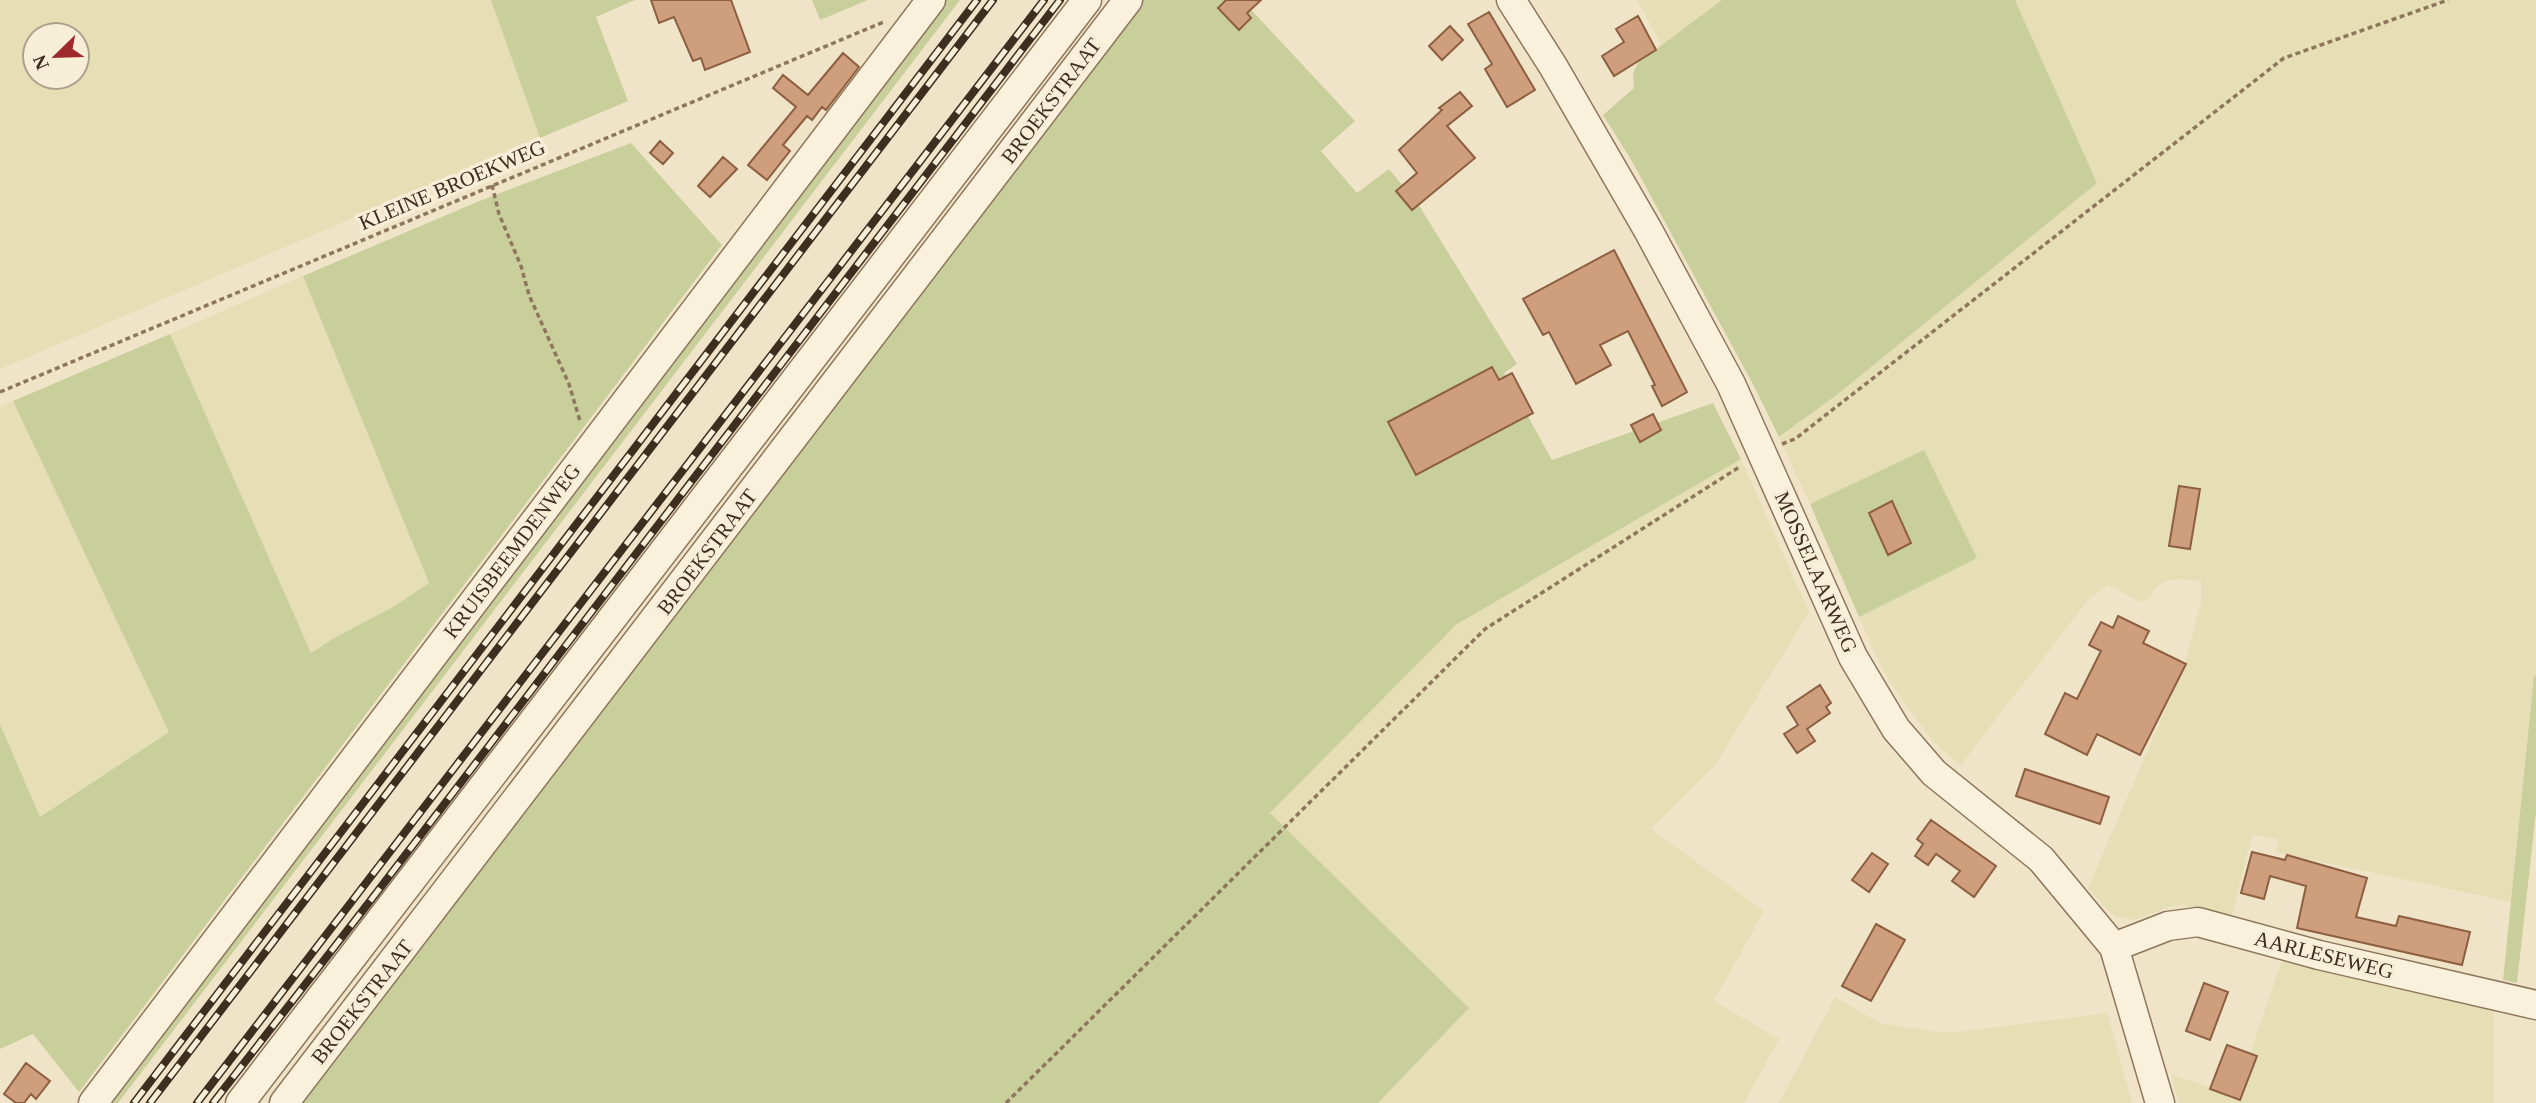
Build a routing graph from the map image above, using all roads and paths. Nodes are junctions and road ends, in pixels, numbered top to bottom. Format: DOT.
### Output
graph roads {
  1 [pos="1087,0"];
  2 [pos="1128,0"];
  3 [pos="1511,0"];
  4 [pos="2448,0"];
  5 [pos="925,8"];
  6 [pos="492,185"];
  7 [pos="0,392"];
  8 [pos="595,442"];
  9 [pos="1763,452"];
  10 [pos="2114,947"];
  11 [pos="2536,1005"];
  12 [pos="93,1103"];
  13 [pos="240,1103"];
  14 [pos="284,1103"];
  15 [pos="1006,1103"];
  16 [pos="2160,1103"];
  1 -- 13 [label="street"];
  2 -- 14 [label="street, BROEKSTRAAT"];
  3 -- 9 [label="street, MOSSELAARWEG"];
  4 -- 9 [label="path"];
  5 -- 6 [label="path, KLEINE BROEKWEG"];
  5 -- 8 [label="street, KRUISBEEMDENWEG"];
  6 -- 7 [label="path, KLEINE BROEKWEG"];
  6 -- 8 [label="path"];
  8 -- 12 [label="street, KRUISBEEMDENWEG"];
  9 -- 10 [label="street, MOSSELAARWEG"];
  9 -- 15 [label="path"];
  10 -- 11 [label="street, AARLESEWEG"];
  10 -- 16 [label="street, MOSSELAARWEG"];
}
